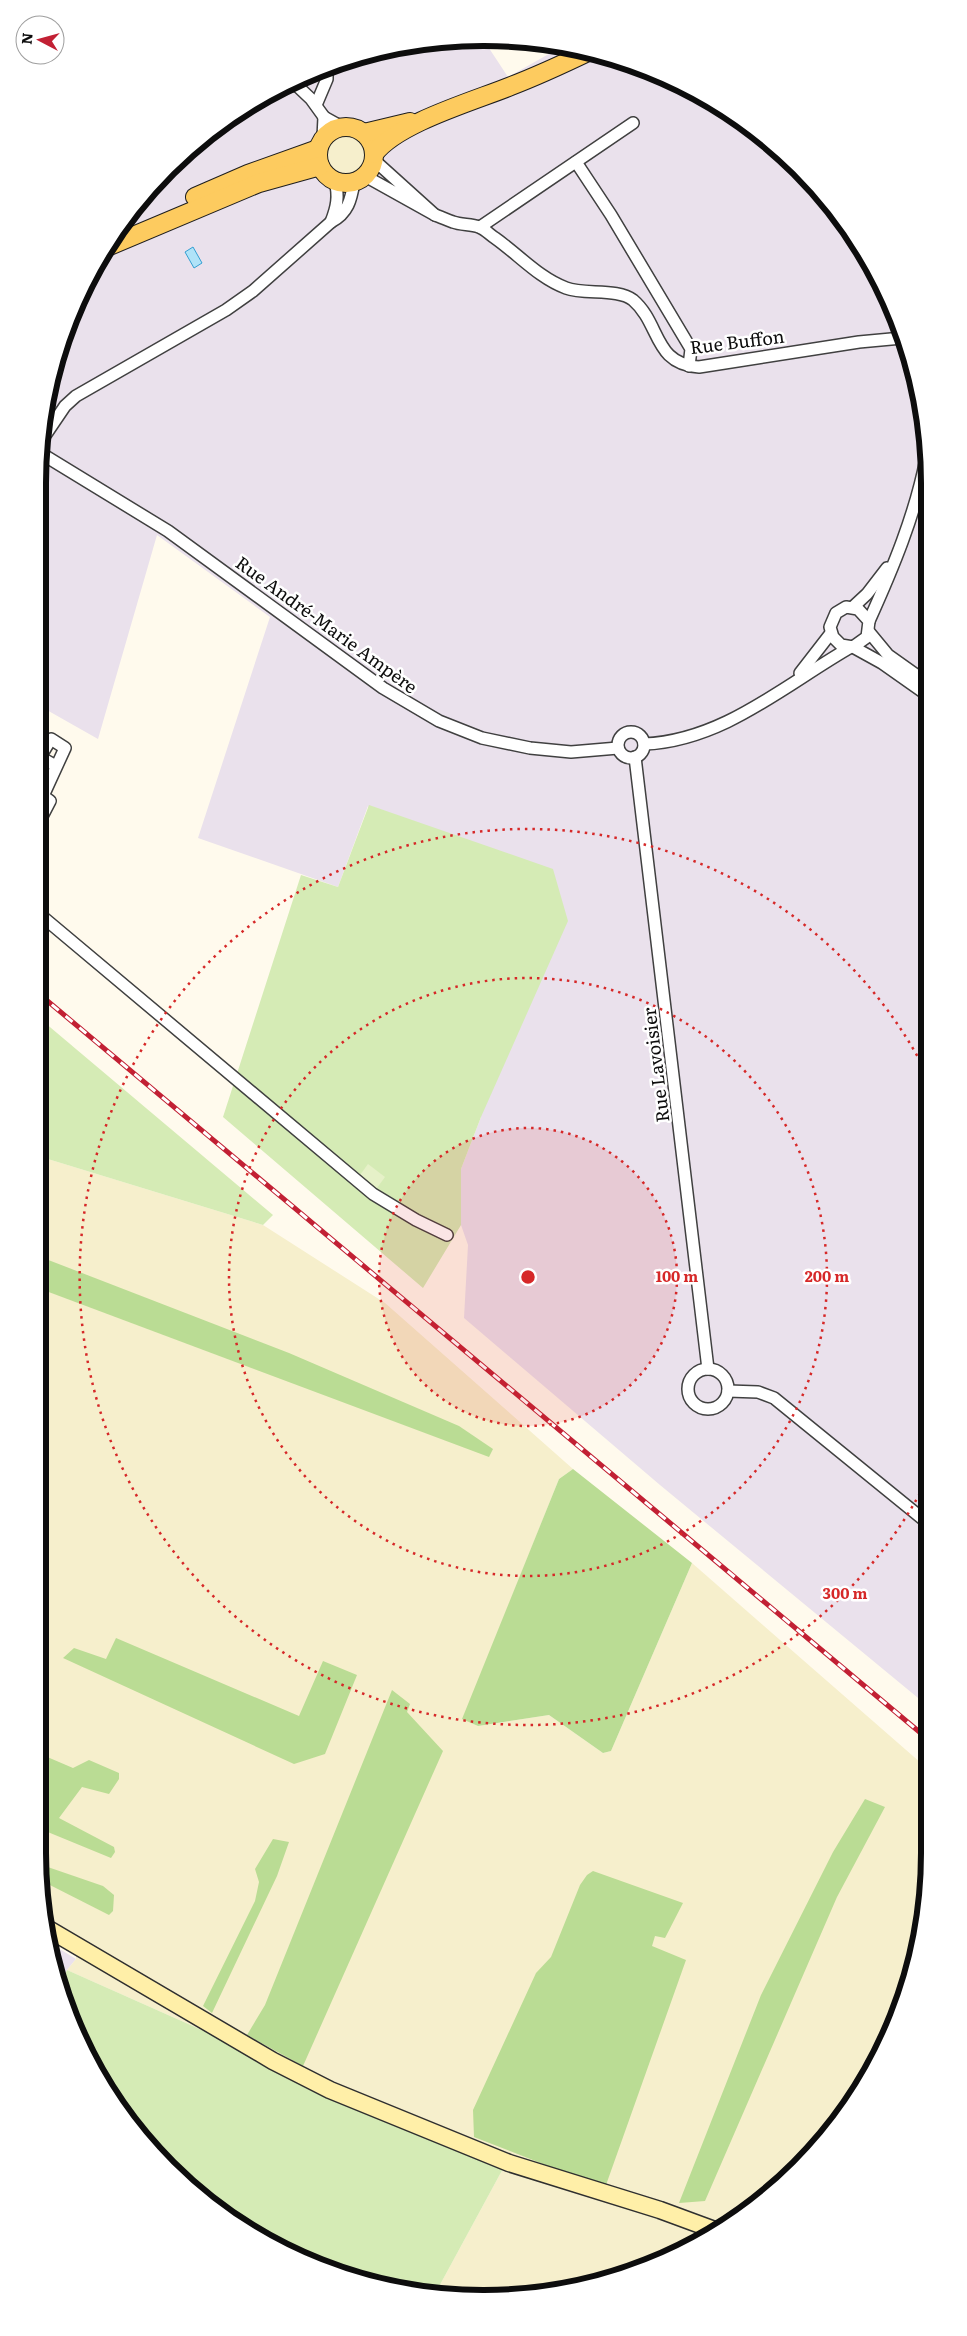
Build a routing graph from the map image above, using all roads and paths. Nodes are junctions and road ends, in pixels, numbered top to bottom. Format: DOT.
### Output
graph roads {
  1 [pos="577,57"];
  2 [pos="327,76"];
  3 [pos="298,87"];
  4 [pos="316,106"];
  5 [pos="324,117"];
  6 [pos="432,117"];
  7 [pos="633,123"];
  8 [pos="342,127"];
  9 [pos="364,133"];
  10 [pos="321,151"];
  11 [pos="374,157"];
  12 [pos="576,162"];
  13 [pos="359,179"];
  14 [pos="335,181"];
  15 [pos="436,214"];
  16 [pos="331,222"];
  17 [pos="131,225"];
  18 [pos="480,227"];
  19 [pos="120,242"];
  20 [pos="896,339"];
  21 [pos="689,366"];
  22 [pos="50,428"];
  23 [pos="47,457"];
  24 [pos="921,481"];
  25 [pos="896,556"];
  26 [pos="853,607"];
  27 [pos="869,627"];
  28 [pos="831,632"];
  29 [pos="852,647"];
  30 [pos="921,678"];
  31 [pos="792,682"];
  32 [pos="921,690"];
  33 [pos="644,744"];
  34 [pos="618,748"];
  35 [pos="635,757"];
  36 [pos="56,766"];
  37 [pos="46,789"];
  38 [pos="46,798"];
  39 [pos="46,808"];
  40 [pos="46,920"];
  41 [pos="447,1235"];
  42 [pos="708,1369"];
  43 [pos="728,1391"];
  44 [pos="921,1517"];
  45 [pos="54,1932"];
  46 [pos="708,2228"];
  1 -- 6 [label="main road"];
  2 -- 4 [label="street"];
  3 -- 4 [label="street"];
  4 -- 5 [label="street"];
  5 -- 8 [label="street"];
  5 -- 10 [label="street"];
  6 -- 9 [label="main road"];
  6 -- 11 [label="main road"];
  7 -- 12 [label="street"];
  8 -- 9 [label="main road"];
  8 -- 10 [label="main road"];
  9 -- 11 [label="main road"];
  10 -- 14 [label="main road"];
  10 -- 17 [label="main road"];
  10 -- 19 [label="main road"];
  11 -- 13 [label="main road"];
  11 -- 15 [label="street, Rue Buffon"];
  12 -- 18 [label="street"];
  12 -- 21 [label="street"];
  13 -- 14 [label="main road"];
  13 -- 15 [label="street, Rue Buffon"];
  13 -- 16 [label="street"];
  14 -- 16 [label="street"];
  15 -- 18 [label="street, Rue Buffon"];
  16 -- 22 [label="street"];
  18 -- 21 [label="street, Rue Buffon"];
  20 -- 21 [label="street, Rue Buffon"];
  23 -- 34 [label="street, Rue André-Marie Ampère"];
  24 -- 25 [label="street"];
  25 -- 26 [label="street"];
  25 -- 27 [label="street"];
  26 -- 27 [label="street"];
  26 -- 28 [label="street"];
  27 -- 29 [label="street"];
  27 -- 30 [label="street"];
  28 -- 29 [label="street"];
  28 -- 31 [label="street"];
  29 -- 31 [label="street"];
  29 -- 32 [label="street"];
  31 -- 33 [label="street"];
  33 -- 34 [label="street"];
  33 -- 35 [label="street"];
  34 -- 35 [label="street"];
  35 -- 42 [label="street, Rue Lavoisier"];
  36 -- 37 [label="street"];
  38 -- 39 [label="street"];
  40 -- 41 [label="street"];
  42 -- 43 [label="street"];
  42 -- 43 [label="street"];
  43 -- 44 [label="street"];
  45 -- 46 [label="main road"];
}
